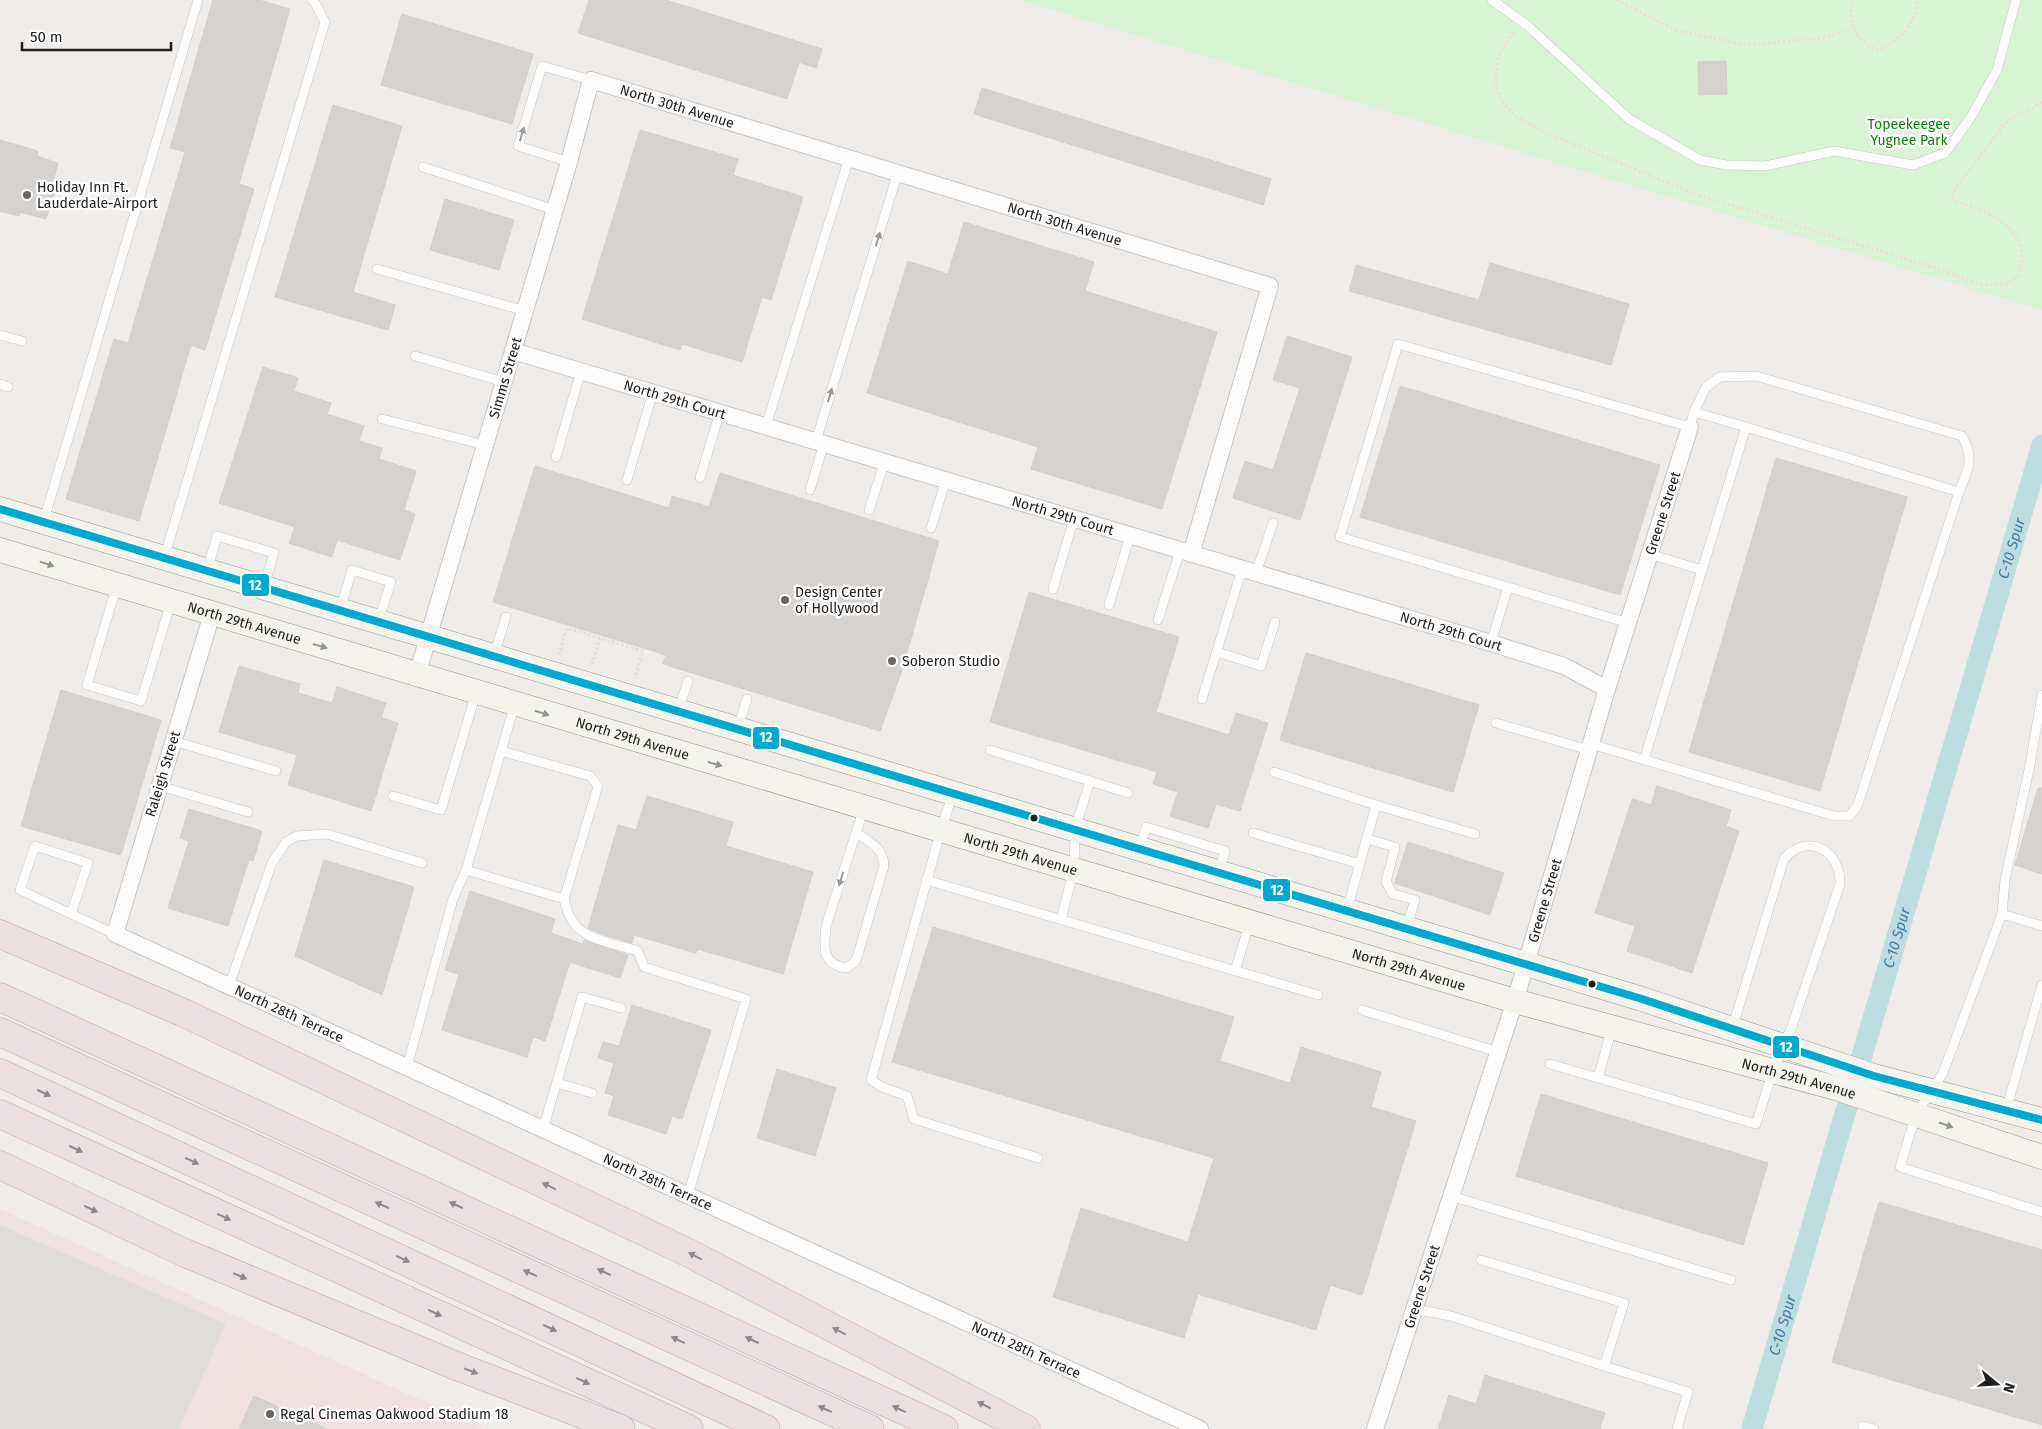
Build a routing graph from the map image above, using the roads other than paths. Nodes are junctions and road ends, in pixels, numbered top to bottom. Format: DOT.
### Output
graph roads {
  1 [pos="198,0"];
  2 [pos="312,0"];
  3 [pos="1492,0"];
  4 [pos="2016,0"];
  5 [pos="592,80"];
  6 [pos="850,158"];
  7 [pos="569,162"];
  8 [pos="423,167"];
  9 [pos="898,172"];
  10 [pos="555,210"];
  11 [pos="376,268"];
  12 [pos="525,311"];
  13 [pos="0,335"];
  14 [pos="22,341"];
  15 [pos="513,351"];
  16 [pos="415,356"];
  17 [pos="581,371"];
  18 [pos="504,382"];
  19 [pos="653,392"];
  20 [pos="720,412"];
  21 [pos="382,419"];
  22 [pos="1692,420"];
  23 [pos="766,426"];
  24 [pos="1746,427"];
  25 [pos="820,442"];
  26 [pos="485,445"];
  27 [pos="556,457"];
  28 [pos="884,462"];
  29 [pos="700,478"];
  30 [pos="627,480"];
  31 [pos="946,480"];
  32 [pos="810,490"];
  33 [pos="1959,492"];
  34 [pos="0,509"];
  35 [pos="869,510"];
  36 [pos="1074,519"];
  37 [pos="43,522"];
  38 [pos="1273,523"];
  39 [pos="931,528"];
  40 [pos="1130,536"];
  41 [pos="0,550"];
  42 [pos="1185,552"];
  43 [pos="1650,554"];
  44 [pos="164,558"];
  45 [pos="1702,570"];
  46 [pos="207,571"];
  47 [pos="1249,571"];
  48 [pos="117,585"];
  49 [pos="1508,587"];
  50 [pos="263,588"];
  51 [pos="1053,589"];
  52 [pos="171,602"];
  53 [pos="1109,605"];
  54 [pos="340,610"];
  55 [pos="212,614"];
  56 [pos="506,617"];
  57 [pos="1158,620"];
  58 [pos="378,622"];
  59 [pos="1275,622"];
  60 [pos="1628,623"];
  61 [pos="428,637"];
  62 [pos="1491,643"];
  63 [pos="1217,652"];
  64 [pos="494,656"];
  65 [pos="417,675"];
  66 [pos="688,680"];
  67 [pos="1607,689"];
  68 [pos="476,693"];
  69 [pos="2042,694"];
  70 [pos="747,699"];
  71 [pos="1202,699"];
  72 [pos="515,704"];
  73 [pos="678,712"];
  74 [pos="1496,723"];
  75 [pos="738,730"];
  76 [pos="173,741"];
  77 [pos="1590,747"];
  78 [pos="990,750"];
  79 [pos="501,752"];
  80 [pos="1644,760"];
  81 [pos="276,771"];
  82 [pos="1274,772"];
  83 [pos="1090,781"];
  84 [pos="160,786"];
  85 [pos="953,793"];
  86 [pos="1128,793"];
  87 [pos="394,796"];
  88 [pos="1376,805"];
  89 [pos="864,808"];
  90 [pos="248,812"];
  91 [pos="1075,829"];
  92 [pos="940,830"];
  93 [pos="856,832"];
  94 [pos="1253,833"];
  95 [pos="1475,834"];
  96 [pos="1367,839"];
  97 [pos="422,863"];
  98 [pos="1360,864"];
  99 [pos="466,870"];
  100 [pos="1074,870"];
  101 [pos="926,880"];
  102 [pos="564,899"];
  103 [pos="1347,910"];
  104 [pos="71,914"];
  105 [pos="2002,914"];
  106 [pos="1061,920"];
  107 [pos="1250,922"];
  108 [pos="2042,926"];
  109 [pos="1407,928"];
  110 [pos="0,934"];
  111 [pos="115,934"];
  112 [pos="1526,964"];
  113 [pos="1235,971"];
  114 [pos="2042,985"];
  115 [pos="229,986"];
  116 [pos="1318,995"];
  117 [pos="0,997"];
  118 [pos="1515,1001"];
  119 [pos="621,1008"];
  120 [pos="1362,1010"];
  121 [pos="1612,1028"];
  122 [pos="1732,1029"];
  123 [pos="0,1032"];
  124 [pos="1782,1046"];
  125 [pos="1498,1052"];
  126 [pos="1550,1064"];
  127 [pos="407,1067"];
  128 [pos="1773,1071"];
  129 [pos="0,1073"];
  130 [pos="1598,1078"];
  131 [pos="1842,1078"];
  132 [pos="557,1083"];
  133 [pos="1870,1087"];
  134 [pos="1931,1091"];
  135 [pos="592,1093"];
  136 [pos="2006,1110"];
  137 [pos="0,1114"];
  138 [pos="1916,1114"];
  139 [pos="2042,1120"];
  140 [pos="543,1129"];
  141 [pos="2042,1157"];
  142 [pos="1038,1158"];
  143 [pos="0,1165"];
  144 [pos="688,1195"];
  145 [pos="1451,1196"];
  146 [pos="2042,1212"];
  147 [pos="1481,1260"];
  148 [pos="1731,1280"];
  149 [pos="1414,1309"];
  150 [pos="1604,1366"];
  151 [pos="1864,1426"];
  152 [pos="621,1429"];
  153 [pos="689,1429"];
  154 [pos="766,1429"];
  155 [pos="870,1429"];
  156 [pos="944,1429"];
  157 [pos="1026,1429"];
  158 [pos="1200,1429"];
  159 [pos="1375,1429"];
  160 [pos="1677,1429"];
  161 [pos="1874,1429"];
  1 -- 37 [label="lane"];
  2 -- 44 [label="lane"];
  3 -- 4 [label="lane"];
  5 -- 6 [label="street, North 30th Avenue"];
  5 -- 7 [label="street, Simms Street"];
  7 -- 5 [label="lane, one-way"];
  6 -- 9 [label="street, North 30th Avenue"];
  6 -- 23 [label="lane"];
  7 -- 10 [label="street, Simms Street"];
  8 -- 10 [label="lane"];
  25 -- 9 [label="lane, one-way"];
  9 -- 42 [label="street, North 30th Avenue"];
  10 -- 12 [label="street, Simms Street"];
  11 -- 12 [label="lane"];
  12 -- 15 [label="street, Simms Street"];
  13 -- 14 [label="lane"];
  15 -- 17 [label="street, North 29th Court"];
  15 -- 18 [label="street, Simms Street"];
  16 -- 18 [label="lane"];
  17 -- 19 [label="street, North 29th Court"];
  17 -- 27 [label="lane"];
  18 -- 26 [label="street, Simms Street"];
  19 -- 20 [label="street, North 29th Court"];
  19 -- 30 [label="lane"];
  20 -- 23 [label="street, North 29th Court"];
  20 -- 29 [label="lane"];
  21 -- 26 [label="lane"];
  22 -- 24 [label="lane"];
  22 -- 33 [label="lane"];
  22 -- 43 [label="street, Greene Street"];
  22 -- 49 [label="lane"];
  23 -- 25 [label="street, North 29th Court"];
  24 -- 33 [label="lane"];
  24 -- 45 [label="lane"];
  25 -- 28 [label="street, North 29th Court"];
  25 -- 32 [label="lane"];
  26 -- 61 [label="street, Simms Street"];
  28 -- 31 [label="street, North 29th Court"];
  28 -- 35 [label="lane"];
  31 -- 36 [label="street, North 29th Court"];
  31 -- 39 [label="lane"];
  33 -- 80 [label="lane"];
  34 -- 37 [label="street, North 29th Avenue"];
  36 -- 40 [label="street, North 29th Court"];
  36 -- 51 [label="lane"];
  37 -- 44 [label="street, North 29th Avenue"];
  38 -- 47 [label="lane"];
  40 -- 42 [label="street, North 29th Court"];
  40 -- 53 [label="lane"];
  41 -- 48 [label="street, North 29th Avenue, one-way"];
  42 -- 47 [label="street, North 29th Court"];
  42 -- 57 [label="lane"];
  43 -- 45 [label="lane"];
  43 -- 60 [label="street, Greene Street"];
  44 -- 46 [label="street, North 29th Avenue"];
  45 -- 80 [label="lane"];
  46 -- 50 [label="street, North 29th Avenue"];
  46 -- 50 [label="lane"];
  47 -- 62 [label="street, North 29th Court"];
  47 -- 63 [label="lane"];
  48 -- 52 [label="street, North 29th Avenue"];
  48 -- 52 [label="lane"];
  49 -- 60 [label="lane"];
  49 -- 62 [label="lane"];
  50 -- 54 [label="street, North 29th Avenue"];
  52 -- 55 [label="street, North 29th Avenue"];
  54 -- 58 [label="street, North 29th Avenue"];
  54 -- 58 [label="lane"];
  55 -- 65 [label="street, North 29th Avenue, one-way"];
  55 -- 76 [label="street, Raleigh Street"];
  56 -- 64 [label="lane"];
  58 -- 61 [label="street, North 29th Avenue"];
  59 -- 63 [label="lane"];
  60 -- 67 [label="street, Greene Street"];
  61 -- 64 [label="street, North 29th Avenue"];
  61 -- 65 [label="street, Simms Street"];
  62 -- 67 [label="street, North 29th Court"];
  63 -- 71 [label="lane"];
  64 -- 73 [label="street, North 29th Avenue"];
  65 -- 68 [label="street, North 29th Avenue"];
  66 -- 73 [label="lane"];
  67 -- 77 [label="street, Greene Street"];
  68 -- 72 [label="street, North 29th Avenue"];
  68 -- 87 [label="lane"];
  69 -- 105 [label="lane"];
  70 -- 75 [label="lane"];
  72 -- 79 [label="lane"];
  72 -- 89 [label="street, North 29th Avenue, one-way"];
  73 -- 75 [label="street, North 29th Avenue"];
  74 -- 77 [label="lane"];
  75 -- 85 [label="street, North 29th Avenue"];
  76 -- 81 [label="lane"];
  76 -- 84 [label="street, Raleigh Street"];
  77 -- 80 [label="lane"];
  77 -- 112 [label="street, Greene Street"];
  78 -- 83 [label="lane"];
  79 -- 99 [label="lane"];
  79 -- 102 [label="lane"];
  82 -- 88 [label="lane"];
  83 -- 86 [label="lane"];
  83 -- 91 [label="lane"];
  84 -- 90 [label="lane"];
  84 -- 111 [label="street, Raleigh Street"];
  85 -- 91 [label="street, North 29th Avenue"];
  85 -- 92 [label="lane"];
  88 -- 95 [label="lane"];
  88 -- 96 [label="lane"];
  89 -- 92 [label="street, North 29th Avenue"];
  89 -- 93 [label="lane"];
  91 -- 100 [label="lane"];
  91 -- 103 [label="street, North 29th Avenue"];
  92 -- 100 [label="street, North 29th Avenue"];
  92 -- 101 [label="lane"];
  93 -- 93 [label="lane, one-way"];
  94 -- 98 [label="lane"];
  96 -- 98 [label="lane"];
  96 -- 109 [label="lane"];
  97 -- 115 [label="lane"];
  98 -- 103 [label="lane"];
  99 -- 102 [label="lane"];
  99 -- 127 [label="lane"];
  100 -- 106 [label="lane"];
  100 -- 107 [label="street, North 29th Avenue"];
  101 -- 106 [label="lane"];
  101 -- 142 [label="lane"];
  102 -- 144 [label="lane"];
  103 -- 109 [label="street, North 29th Avenue"];
  104 -- 104 [label="lane"];
  104 -- 111 [label="lane"];
  105 -- 108 [label="lane"];
  105 -- 134 [label="lane"];
  106 -- 113 [label="lane"];
  107 -- 113 [label="lane"];
  107 -- 118 [label="street, North 29th Avenue"];
  109 -- 112 [label="street, North 29th Avenue"];
  157 -- 110 [label="highway, one-way"];
  111 -- 115 [label="street, North 28th Terrace"];
  112 -- 118 [label="street, Greene Street"];
  112 -- 122 [label="street, North 29th Avenue"];
  113 -- 116 [label="lane"];
  114 -- 136 [label="lane"];
  115 -- 127 [label="street, North 28th Terrace"];
  156 -- 117 [label="highway, one-way"];
  118 -- 121 [label="street, North 29th Avenue"];
  118 -- 125 [label="street, Greene Street"];
  119 -- 132 [label="lane"];
  120 -- 125 [label="lane"];
  121 -- 128 [label="street, North 29th Avenue"];
  121 -- 130 [label="lane"];
  122 -- 124 [label="street, North 29th Avenue"];
  122 -- 124 [label="lane"];
  155 -- 123 [label="highway, one-way"];
  124 -- 128 [label="lane"];
  124 -- 131 [label="street, North 29th Avenue"];
  125 -- 145 [label="street, Greene Street"];
  126 -- 130 [label="lane"];
  127 -- 140 [label="street, North 28th Terrace"];
  128 -- 130 [label="lane"];
  128 -- 131 [label="street, North 29th Avenue"];
  129 -- 154 [label="highway, one-way"];
  131 -- 133 [label="street, North 29th Avenue"];
  132 -- 135 [label="lane"];
  132 -- 140 [label="lane"];
  133 -- 134 [label="street, North 29th Avenue"];
  133 -- 138 [label="street, North 29th Avenue"];
  134 -- 136 [label="street, North 29th Avenue"];
  134 -- 138 [label="lane"];
  136 -- 139 [label="street, North 29th Avenue"];
  137 -- 153 [label="highway, one-way"];
  138 -- 141 [label="street, North 29th Avenue, one-way"];
  138 -- 146 [label="lane"];
  140 -- 144 [label="street, North 28th Terrace"];
  143 -- 152 [label="highway, one-way"];
  144 -- 158 [label="street, North 28th Terrace"];
  145 -- 148 [label="lane"];
  145 -- 149 [label="street, Greene Street"];
  147 -- 150 [label="lane"];
  149 -- 150 [label="lane"];
  149 -- 159 [label="street, Greene Street"];
  150 -- 160 [label="lane"];
  151 -- 161 [label="lane"];
}
